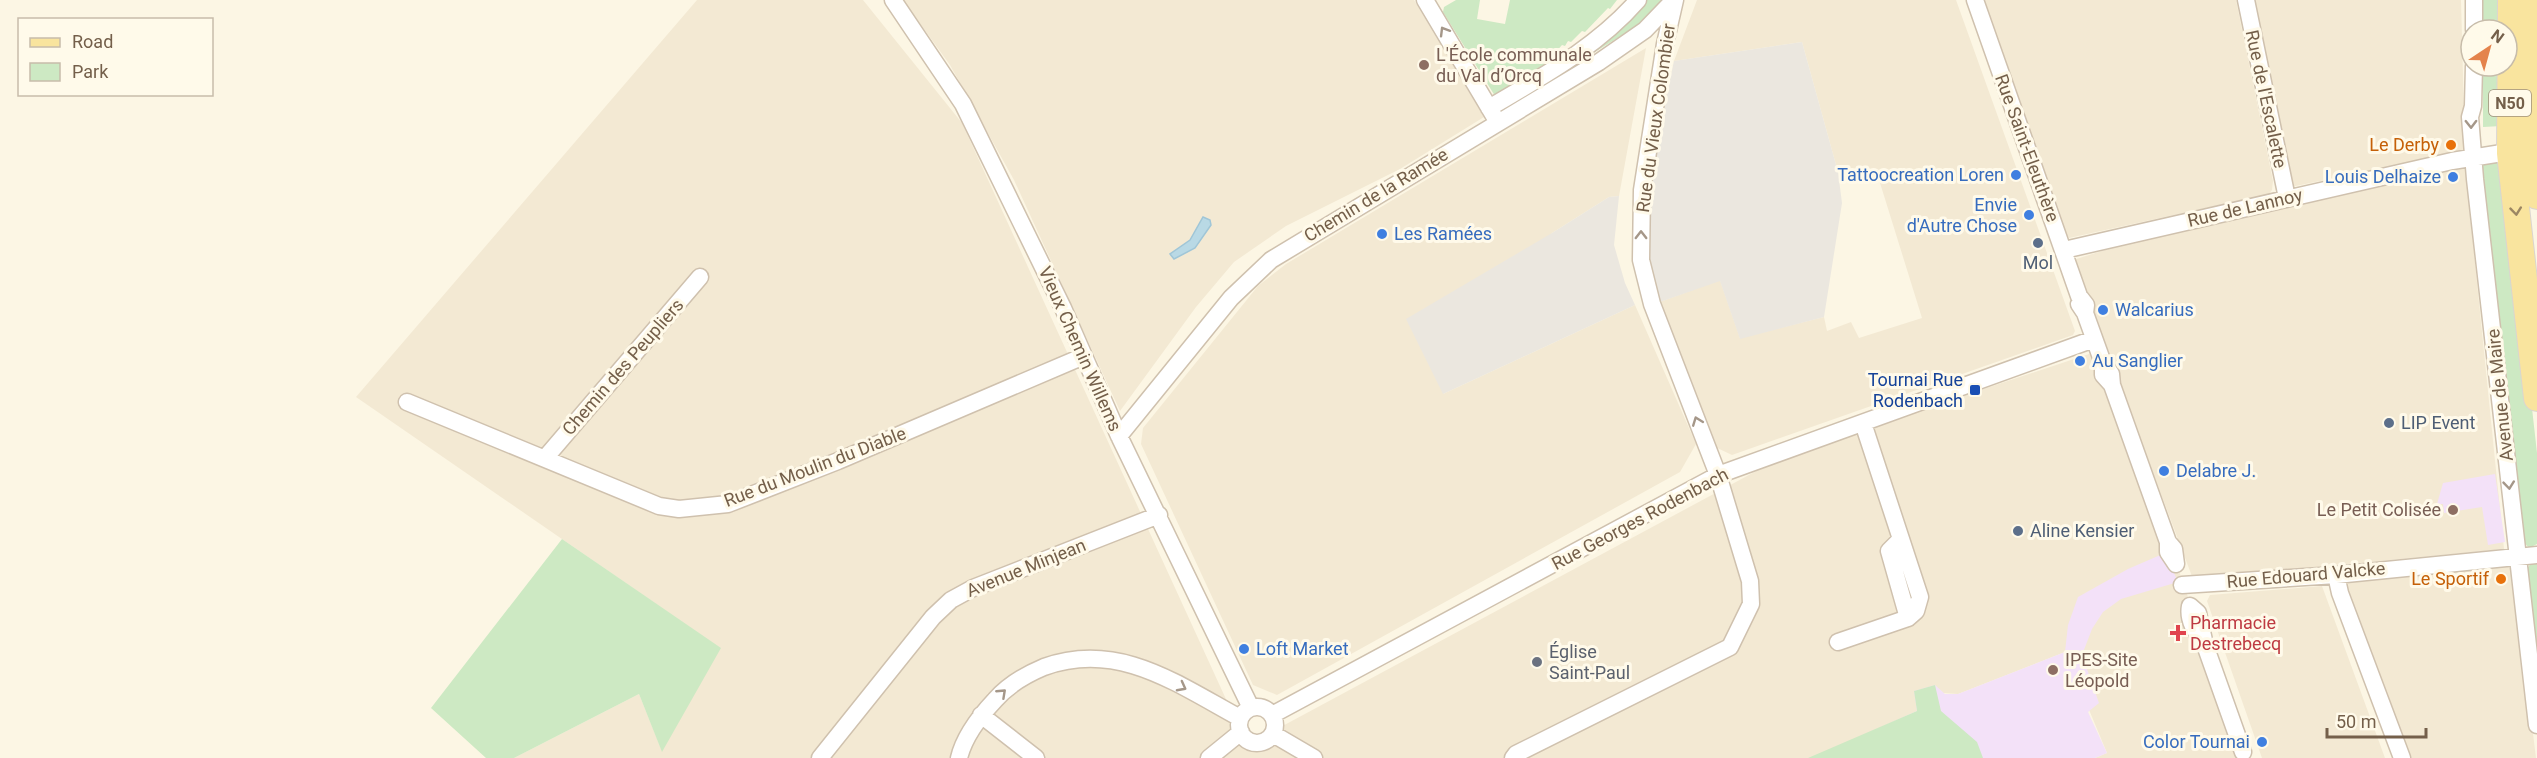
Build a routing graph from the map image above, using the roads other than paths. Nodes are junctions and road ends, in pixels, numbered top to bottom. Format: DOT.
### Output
graph roads {
  1 [pos="893,0"];
  2 [pos="1425,0"];
  3 [pos="1638,0"];
  4 [pos="1674,0"];
  5 [pos="1975,0"];
  6 [pos="2246,0"];
  7 [pos="2474,0"];
  8 [pos="2511,0"];
  9 [pos="2530,0"];
  10 [pos="2474,18"];
  11 [pos="2474,78"];
  12 [pos="1494,116"];
  13 [pos="2527,154"];
  14 [pos="2473,157"];
  15 [pos="2537,196"];
  16 [pos="2287,198"];
  17 [pos="2064,250"];
  18 [pos="700,277"];
  19 [pos="2094,339"];
  20 [pos="1084,356"];
  21 [pos="2537,398"];
  22 [pos="407,402"];
  23 [pos="1863,423"];
  24 [pos="1119,436"];
  25 [pos="546,457"];
  26 [pos="1718,475"];
  27 [pos="1159,515"];
  28 [pos="2537,555"];
  29 [pos="2517,556"];
  30 [pos="2336,575"];
  31 [pos="2182,585"];
  32 [pos="1838,642"];
  33 [pos="981,715"];
  34 [pos="1272,715"];
  35 [pos="1244,720"];
  36 [pos="2537,725"];
  37 [pos="1273,734"];
  38 [pos="2245,756"];
  39 [pos="820,758"];
  40 [pos="958,758"];
  41 [pos="1036,758"];
  42 [pos="1209,758"];
  43 [pos="1314,758"];
  44 [pos="1513,758"];
  45 [pos="2402,758"];
  1 -- 20 [label="street, Vieux Chemin Willems"];
  12 -- 2 [label="street, one-way"];
  3 -- 12 [label="street"];
  4 -- 12 [label="street, Chemin de la Ramée"];
  26 -- 4 [label="street, Rue du Vieux Colombier, one-way"];
  5 -- 17 [label="street, Rue Saint-Eleuthère"];
  6 -- 16 [label="street, Rue de l'Escalette"];
  7 -- 10 [label="street"];
  8 -- 13 [label="main road, Avenue de Maire / N50"];
  9 -- 13 [label="main road, Avenue de Maire / N50"];
  11 -- 14 [label="street, Avenue de Maire, one-way"];
  12 -- 24 [label="street, Chemin de la Ramée"];
  13 -- 14 [label="street, Rue de Lannoy"];
  13 -- 15 [label="main road, Avenue de Maire / N50"];
  13 -- 21 [label="main road, Avenue de Maire / N50, one-way"];
  14 -- 16 [label="street, Rue de Lannoy"];
  14 -- 29 [label="street, Avenue de Maire, one-way"];
  16 -- 17 [label="street, Rue de Lannoy"];
  17 -- 19 [label="street, Rue Saint-Eleuthère"];
  18 -- 25 [label="street, Chemin des Peupliers"];
  19 -- 23 [label="street, Rue Georges Rodenbach"];
  19 -- 31 [label="street, Rue Saint-Eleuthère"];
  20 -- 24 [label="street, Vieux Chemin Willems"];
  20 -- 25 [label="street, Rue du Moulin du Diable"];
  22 -- 25 [label="street, Rue du Moulin du Diable"];
  23 -- 26 [label="street, Rue Georges Rodenbach"];
  23 -- 32 [label="street"];
  24 -- 27 [label="street, Vieux Chemin Willems"];
  26 -- 34 [label="street, Rue Georges Rodenbach"];
  26 -- 44 [label="street, Rue du Vieux Colombier"];
  27 -- 35 [label="street, Vieux Chemin Willems"];
  27 -- 39 [label="street, Avenue Minjean"];
  28 -- 29 [label="street, Rue Edouard Valcke"];
  29 -- 30 [label="street, Rue Edouard Valcke"];
  29 -- 36 [label="street, Avenue de Maire"];
  30 -- 31 [label="street, Rue Edouard Valcke"];
  30 -- 45 [label="street"];
  31 -- 38 [label="street, Rue Saint-Eleuthère"];
  33 -- 35 [label="street, one-way"];
  33 -- 40 [label="street"];
  33 -- 41 [label="street"];
  34 -- 35 [label="street"];
  34 -- 37 [label="street"];
  35 -- 37 [label="street"];
  35 -- 42 [label="street"];
  37 -- 43 [label="street"];
}
